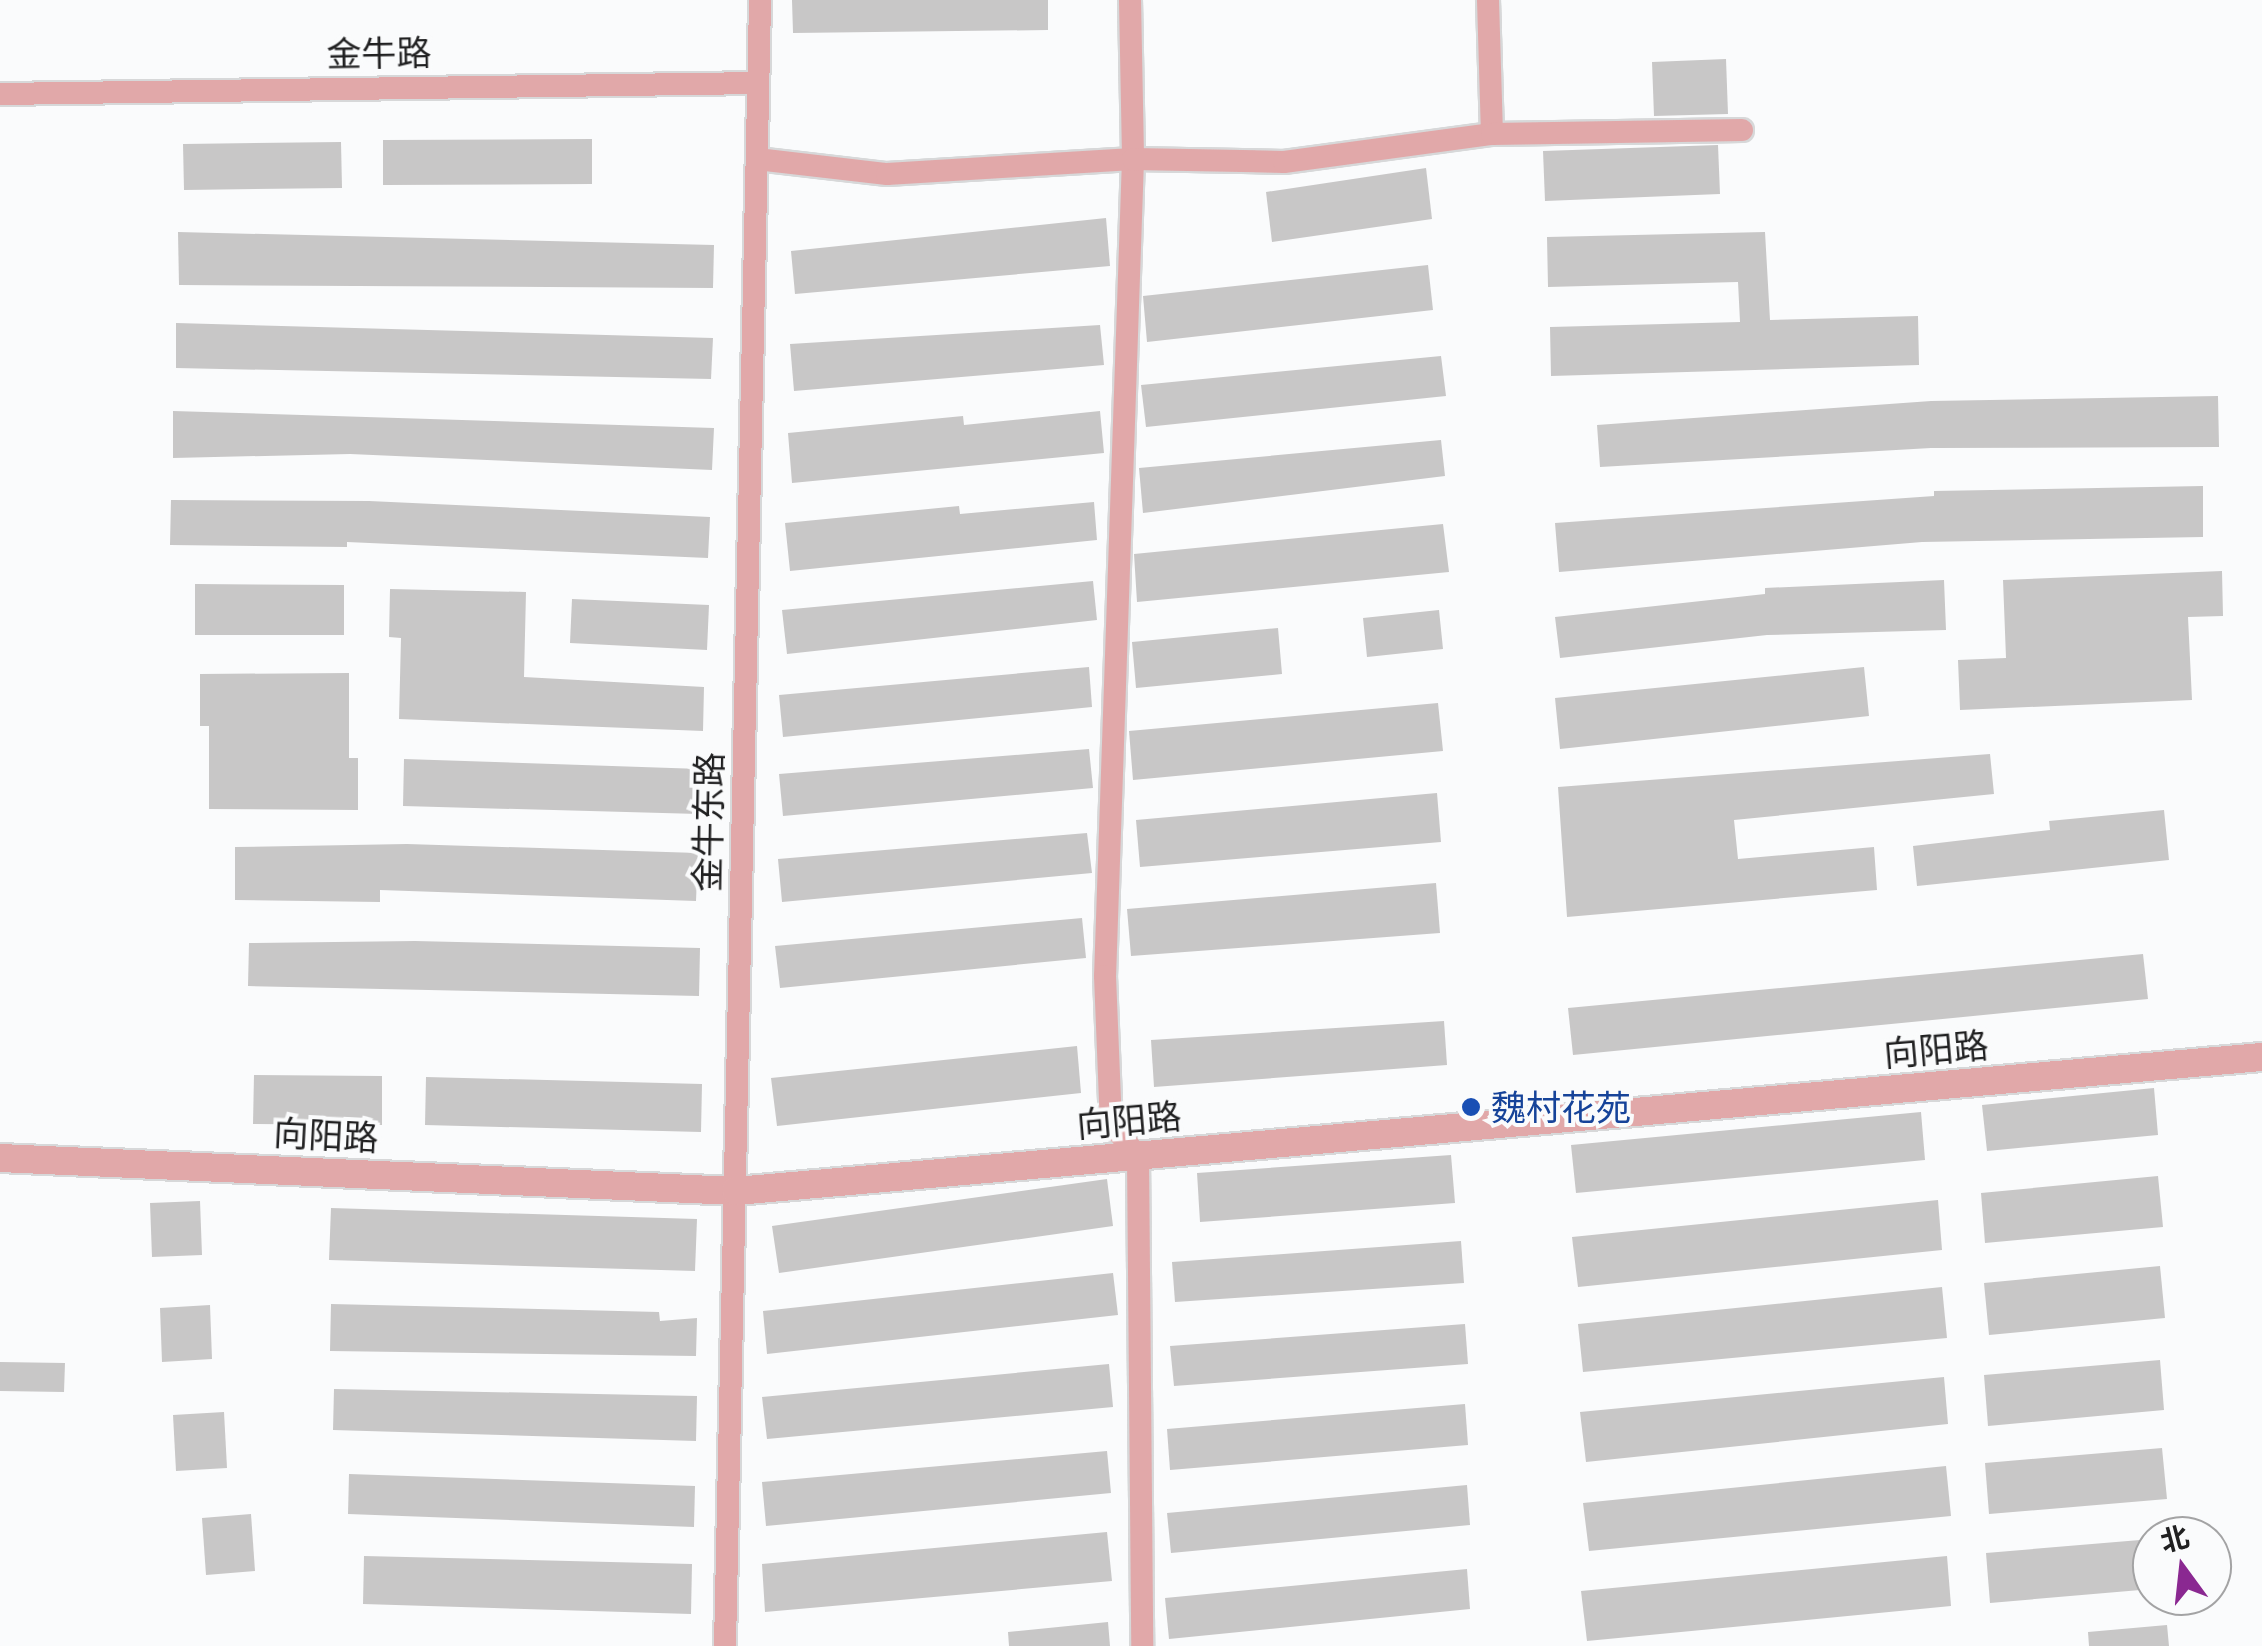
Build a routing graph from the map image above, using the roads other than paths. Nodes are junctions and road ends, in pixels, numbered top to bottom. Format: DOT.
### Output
graph roads {
  1 [pos="760,0"];
  2 [pos="1130,0"];
  3 [pos="1488,0"];
  4 [pos="758,83"];
  5 [pos="0,94"];
  6 [pos="1742,130"];
  7 [pos="1492,134"];
  8 [pos="757,159"];
  9 [pos="1132,159"];
  10 [pos="2262,1057"];
  11 [pos="0,1158"];
  12 [pos="1138,1158"];
  13 [pos="736,1191"];
  14 [pos="725,1646"];
  15 [pos="1142,1646"];
  1 -- 4 [label="street, 金牛东路"];
  2 -- 9 [label="street"];
  3 -- 7 [label="street"];
  4 -- 5 [label="street, 金牛路"];
  4 -- 8 [label="street, 金牛东路"];
  6 -- 7 [label="street"];
  7 -- 9 [label="street"];
  8 -- 9 [label="street"];
  8 -- 13 [label="street, 金牛东路"];
  9 -- 12 [label="street"];
  10 -- 12 [label="street, 向阳路"];
  11 -- 13 [label="street, 向阳路"];
  12 -- 13 [label="street, 向阳路"];
  12 -- 15 [label="street"];
  13 -- 14 [label="street, 金牛东路"];
}
